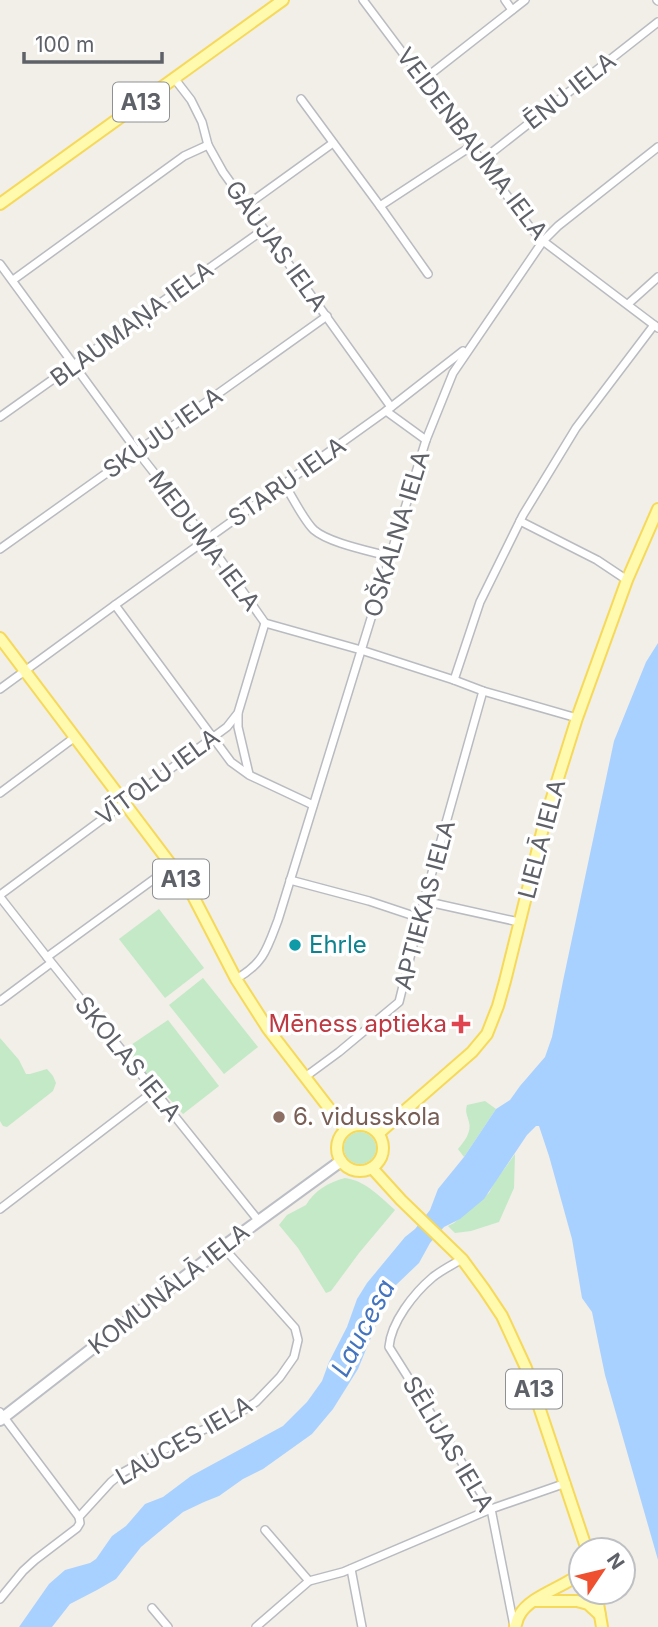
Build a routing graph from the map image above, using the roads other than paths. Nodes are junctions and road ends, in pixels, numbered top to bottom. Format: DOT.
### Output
graph roads {
  1 [pos="283,0"];
  2 [pos="363,0"];
  3 [pos="505,0"];
  4 [pos="525,0"];
  5 [pos="512,10"];
  6 [pos="658,22"];
  7 [pos="174,78"];
  8 [pos="423,80"];
  9 [pos="301,99"];
  10 [pos="333,142"];
  11 [pos="208,145"];
  12 [pos="470,147"];
  13 [pos="658,147"];
  14 [pos="481,161"];
  15 [pos="0,204"];
  16 [pos="247,205"];
  17 [pos="380,206"];
  18 [pos="263,230"];
  19 [pos="543,241"];
  20 [pos="0,264"];
  21 [pos="428,274"];
  22 [pos="658,277"];
  23 [pos="13,280"];
  24 [pos="628,304"];
  25 [pos="327,316"];
  26 [pos="656,327"];
  27 [pos="470,346"];
  28 [pos="74,365"];
  29 [pos="389,409"];
  30 [pos="0,417"];
  31 [pos="426,440"];
  32 [pos="137,452"];
  33 [pos="284,484"];
  34 [pos="658,509"];
  35 [pos="520,521"];
  36 [pos="206,539"];
  37 [pos="0,549"];
  38 [pos="391,557"];
  39 [pos="627,580"];
  40 [pos="115,605"];
  41 [pos="265,623"];
  42 [pos="0,638"];
  43 [pos="361,650"];
  44 [pos="26,671"];
  45 [pos="454,680"];
  46 [pos="0,689"];
  47 [pos="484,691"];
  48 [pos="238,713"];
  49 [pos="577,718"];
  50 [pos="75,737"];
  51 [pos="213,738"];
  52 [pos="249,775"];
  53 [pos="0,793"];
  54 [pos="124,802"];
  55 [pos="313,805"];
  56 [pos="172,866"];
  57 [pos="290,880"];
  58 [pos="0,896"];
  59 [pos="424,901"];
  60 [pos="421,918"];
  61 [pos="519,922"];
  62 [pos="49,960"];
  63 [pos="236,979"];
  64 [pos="0,1001"];
  65 [pos="305,1077"];
  66 [pos="154,1091"];
  67 [pos="345,1129"];
  68 [pos="379,1133"];
  69 [pos="341,1161"];
  70 [pos="372,1168"];
  71 [pos="0,1209"];
  72 [pos="258,1220"];
  73 [pos="223,1247"];
  74 [pos="462,1259"];
  75 [pos="1,1417"];
  76 [pos="566,1483"];
  77 [pos="491,1509"];
  78 [pos="79,1517"];
  79 [pos="265,1530"];
  80 [pos="583,1536"];
  81 [pos="351,1569"];
  82 [pos="309,1581"];
  83 [pos="567,1583"];
  84 [pos="0,1600"];
  85 [pos="535,1601"];
  86 [pos="598,1606"];
  87 [pos="152,1608"];
  88 [pos="600,1615"];
  89 [pos="168,1627"];
  90 [pos="256,1627"];
  91 [pos="362,1627"];
  92 [pos="515,1627"];
  93 [pos="602,1627"];
  1 -- 7 [label="main road, A13"];
  2 -- 8 [label="street, VEIDENBAUMA IELA"];
  3 -- 5 [label="street"];
  4 -- 5 [label="street"];
  5 -- 8 [label="street"];
  6 -- 14 [label="street, ĒNU IELA"];
  7 -- 11 [label="street, GAUJAS IELA"];
  7 -- 15 [label="main road, A13"];
  8 -- 12 [label="street, VEIDENBAUMA IELA"];
  9 -- 10 [label="street"];
  10 -- 16 [label="street"];
  10 -- 17 [label="street"];
  11 -- 16 [label="street, GAUJAS IELA"];
  11 -- 23 [label="street"];
  12 -- 14 [label="street, VEIDENBAUMA IELA"];
  12 -- 17 [label="street"];
  13 -- 19 [label="street, OŠKALNA IELA"];
  14 -- 19 [label="street, VEIDENBAUMA IELA"];
  16 -- 18 [label="street, GAUJAS IELA"];
  17 -- 21 [label="street"];
  18 -- 25 [label="street, GAUJAS IELA"];
  18 -- 28 [label="street, BLAUMAŅA IELA"];
  19 -- 24 [label="street, VEIDENBAUMA IELA"];
  19 -- 27 [label="street, OŠKALNA IELA"];
  20 -- 23 [label="street, MEDUMA IELA"];
  22 -- 24 [label="street"];
  23 -- 28 [label="street, MEDUMA IELA"];
  24 -- 26 [label="street, VEIDENBAUMA IELA"];
  25 -- 29 [label="street, GAUJAS IELA"];
  25 -- 32 [label="street, SKUJU IELA"];
  26 -- 35 [label="street"];
  27 -- 29 [label="street, STARU IELA"];
  27 -- 31 [label="street, OŠKALNA IELA"];
  28 -- 30 [label="street, BLAUMAŅA IELA"];
  28 -- 32 [label="street, MEDUMA IELA"];
  29 -- 31 [label="street, GAUJAS IELA"];
  29 -- 33 [label="street, STARU IELA"];
  31 -- 38 [label="street, OŠKALNA IELA"];
  32 -- 36 [label="street, MEDUMA IELA"];
  32 -- 37 [label="street, SKUJU IELA"];
  33 -- 36 [label="street, STARU IELA"];
  33 -- 38 [label="street"];
  34 -- 39 [label="main road, LIELĀ IELA"];
  35 -- 39 [label="street"];
  35 -- 45 [label="street"];
  36 -- 40 [label="street, STARU IELA"];
  36 -- 41 [label="street, MEDUMA IELA"];
  38 -- 43 [label="street, OŠKALNA IELA"];
  39 -- 49 [label="main road, LIELĀ IELA"];
  40 -- 44 [label="street, STARU IELA"];
  40 -- 51 [label="street"];
  41 -- 43 [label="street, MEDUMA IELA"];
  41 -- 48 [label="street, VĪTOLU IELA"];
  42 -- 44 [label="main road, A13"];
  43 -- 45 [label="street, MEDUMA IELA"];
  43 -- 55 [label="street, OŠKALNA IELA"];
  44 -- 46 [label="street, STARU IELA"];
  44 -- 50 [label="main road, A13"];
  45 -- 47 [label="street, MEDUMA IELA"];
  47 -- 49 [label="street, MEDUMA IELA"];
  47 -- 59 [label="street, APTIEKAS IELA"];
  48 -- 51 [label="street, VĪTOLU IELA"];
  48 -- 52 [label="street"];
  49 -- 61 [label="main road, LIELĀ IELA"];
  50 -- 53 [label="street"];
  50 -- 54 [label="main road, A13"];
  51 -- 52 [label="street"];
  51 -- 54 [label="street, VĪTOLU IELA"];
  52 -- 55 [label="street"];
  54 -- 56 [label="main road, A13"];
  54 -- 58 [label="street, VĪTOLU IELA"];
  55 -- 57 [label="street, OŠKALNA IELA"];
  56 -- 62 [label="street"];
  56 -- 63 [label="main road, A13"];
  57 -- 60 [label="street"];
  57 -- 63 [label="street, OŠKALNA IELA"];
  58 -- 62 [label="street, SKOLAS IELA"];
  59 -- 60 [label="street, APTIEKAS IELA"];
  59 -- 61 [label="street"];
  60 -- 65 [label="street, APTIEKAS IELA"];
  61 -- 68 [label="main road, LIELĀ IELA"];
  62 -- 64 [label="street"];
  62 -- 66 [label="street, SKOLAS IELA"];
  63 -- 65 [label="main road, A13"];
  65 -- 67 [label="main road, A13"];
  66 -- 71 [label="street"];
  66 -- 72 [label="street, SKOLAS IELA"];
  67 -- 68 [label="main road"];
  67 -- 69 [label="main road"];
  68 -- 70 [label="main road"];
  69 -- 70 [label="main road"];
  69 -- 72 [label="street, KOMUNĀLĀ IELA"];
  70 -- 74 [label="main road, A13"];
  72 -- 73 [label="street, KOMUNĀLĀ IELA"];
  73 -- 75 [label="street, KOMUNĀLĀ IELA"];
  73 -- 78 [label="street, LAUCES IELA"];
  74 -- 76 [label="main road, A13"];
  74 -- 77 [label="street, SĒLIJAS IELA"];
  75 -- 78 [label="street"];
  76 -- 77 [label="street"];
  76 -- 80 [label="main road, A13"];
  77 -- 81 [label="street"];
  77 -- 92 [label="street, SĒLIJAS IELA"];
  78 -- 84 [label="street, LAUCES IELA"];
  79 -- 82 [label="street"];
  81 -- 82 [label="street"];
  81 -- 91 [label="street"];
  82 -- 90 [label="street"];
  83 -- 85 [label="main road"];
  85 -- 88 [label="main road"];
  85 -- 92 [label="main road, SĒLIJAS IELA"];
  86 -- 88 [label="main road"];
  87 -- 89 [label="street"];
  88 -- 93 [label="main road"];
}
